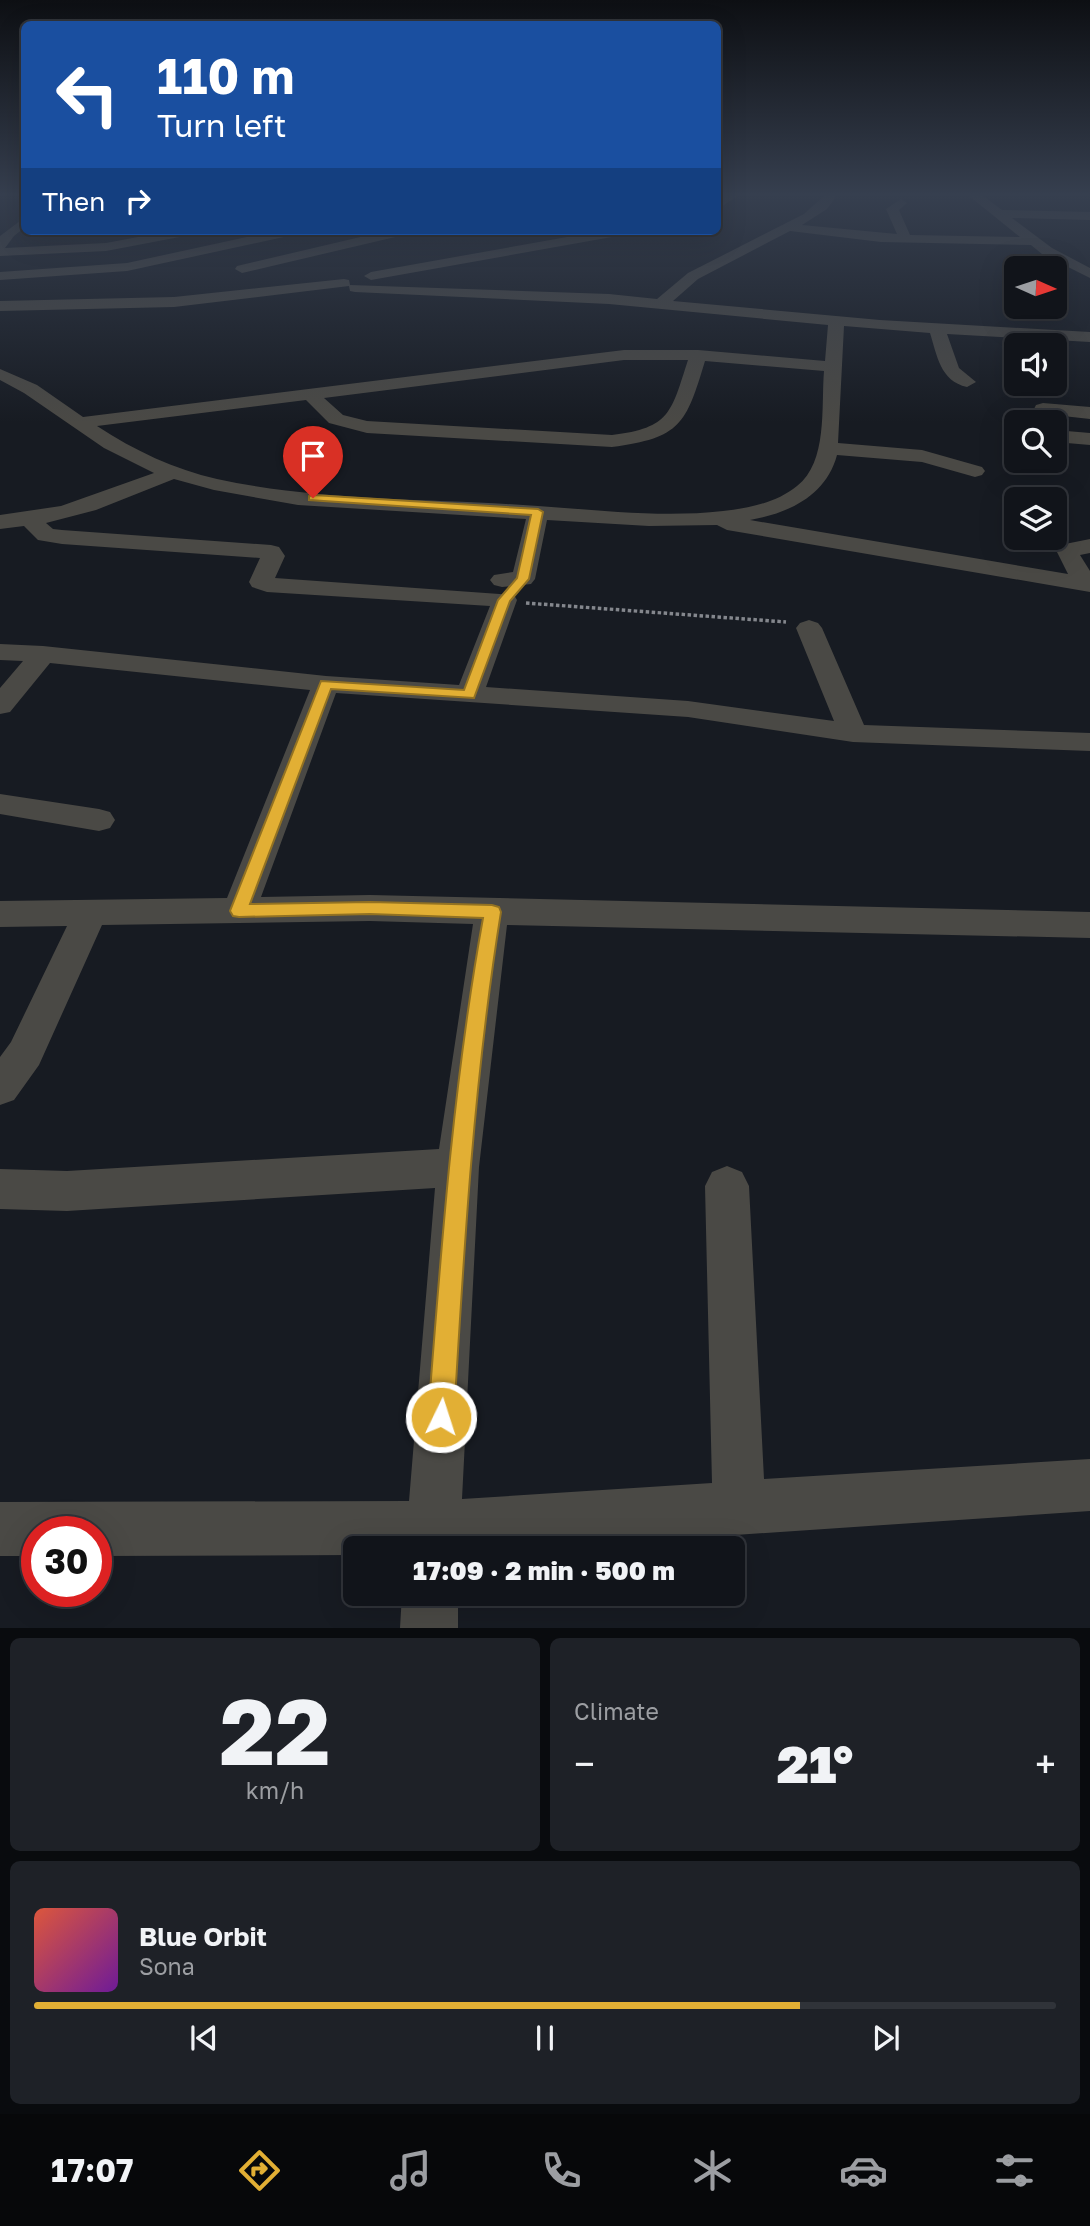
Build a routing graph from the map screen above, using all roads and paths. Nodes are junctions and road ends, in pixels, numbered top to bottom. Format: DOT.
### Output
graph roads {
  1 [pos="71,271"];
  2 [pos="243,271"];
  3 [pos="400,271"];
  4 [pos="703,271"];
  5 [pos="0,276"];
  6 [pos="355,284"];
  7 [pos="257,294"];
  8 [pos="661,303"];
  9 [pos="0,306"];
  10 [pos="836,322"];
  11 [pos="937,328"];
  12 [pos="1090,337"];
  13 [pos="698,355"];
  14 [pos="833,366"];
  15 [pos="0,374"];
  16 [pos="967,382"];
  17 [pos="312,396"];
  18 [pos="1043,409"];
  19 [pos="1090,413"];
  20 [pos="79,423"];
  21 [pos="1067,437"];
  22 [pos="1090,439"];
  23 [pos="828,448"];
  24 [pos="975,471"];
  25 [pos="172,473"];
  26 [pos="538,512"];
  27 [pos="709,519"];
  28 [pos="30,520"];
  29 [pos="0,522"];
  30 [pos="1090,546"];
  31 [pos="1088,585"];
  32 [pos="510,586"];
  33 [pos="809,628"];
  34 [pos="0,652"];
  35 [pos="43,654"];
  36 [pos="326,684"];
  37 [pos="469,695"];
  38 [pos="0,706"];
  39 [pos="853,733"];
  40 [pos="1090,742"];
  41 [pos="0,804"];
  42 [pos="99,820"];
  43 [pos="239,911"];
  44 [pos="492,912"];
  45 [pos="89,913"];
  46 [pos="0,914"];
  47 [pos="1090,925"];
  48 [pos="0,1088"];
  49 [pos="458,1167"];
  50 [pos="727,1186"];
  51 [pos="0,1189"];
  52 [pos="1090,1485"];
  53 [pos="739,1508"];
  54 [pos="0,1529"];
  55 [pos="343,1536"];
  56 [pos="433,1536"];
  57 [pos="453,1536"];
  58 [pos="430,1606"];
  59 [pos="429,1628"];
  1 -- 5 [label="street"];
  2 -- 7 [label="street"];
  3 -- 6 [label="street"];
  4 -- 8 [label="street"];
  6 -- 7 [label="street"];
  6 -- 8 [label="street"];
  7 -- 9 [label="street"];
  8 -- 10 [label="street"];
  10 -- 11 [label="street"];
  10 -- 14 [label="street"];
  11 -- 12 [label="street"];
  11 -- 16 [label="street"];
  13 -- 14 [label="street"];
  13 -- 17 [label="street"];
  13 -- 17 [label="street"];
  14 -- 23 [label="street"];
  15 -- 20 [label="street"];
  17 -- 20 [label="street"];
  18 -- 19 [label="street"];
  20 -- 25 [label="street"];
  21 -- 22 [label="street"];
  23 -- 24 [label="street"];
  23 -- 27 [label="street"];
  25 -- 26 [label="street"];
  25 -- 28 [label="street"];
  26 -- 27 [label="street"];
  26 -- 32 [label="street"];
  27 -- 31 [label="street"];
  28 -- 29 [label="street"];
  28 -- 32 [label="street"];
  30 -- 31 [label="street"];
  32 -- 33 [label="path"];
  32 -- 37 [label="street"];
  33 -- 39 [label="street"];
  34 -- 35 [label="street"];
  35 -- 36 [label="street"];
  35 -- 38 [label="street"];
  36 -- 37 [label="street"];
  36 -- 43 [label="street"];
  37 -- 39 [label="street"];
  39 -- 40 [label="street"];
  41 -- 42 [label="street"];
  43 -- 44 [label="street"];
  43 -- 45 [label="street"];
  44 -- 47 [label="street"];
  44 -- 49 [label="street"];
  45 -- 46 [label="street"];
  45 -- 48 [label="street"];
  49 -- 51 [label="street"];
  49 -- 56 [label="street"];
  50 -- 53 [label="street"];
  52 -- 53 [label="street"];
  53 -- 57 [label="street"];
  54 -- 55 [label="street"];
  58 -- 59 [label="street"];
}
